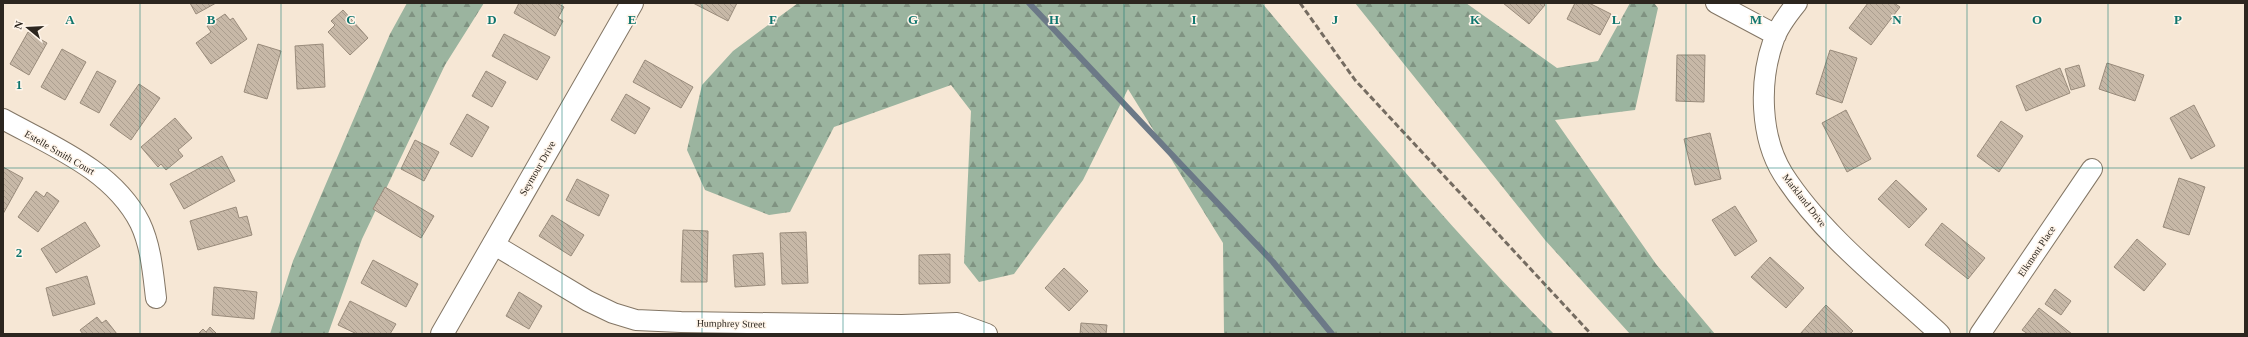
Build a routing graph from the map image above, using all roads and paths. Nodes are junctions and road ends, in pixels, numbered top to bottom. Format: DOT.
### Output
graph roads {
  1 [pos="632,3"];
  2 [pos="1716,3"];
  3 [pos="1797,3"];
  4 [pos="1776,35"];
  5 [pos="3,119"];
  6 [pos="2092,169"];
  7 [pos="493,244"];
  8 [pos="156,298"];
  9 [pos="442,334"];
  10 [pos="987,334"];
  11 [pos="1940,334"];
  12 [pos="1980,334"];
  1 -- 7 [label="street, Seymour Drive"];
  2 -- 4 [label="street"];
  3 -- 4 [label="street, Markland Drive"];
  4 -- 11 [label="street, Markland Drive"];
  5 -- 8 [label="street, Estelle Smith Court"];
  6 -- 12 [label="street, Elkmont Place"];
  7 -- 9 [label="street, Seymour Drive"];
  7 -- 10 [label="street, Humphrey Street"];
}
